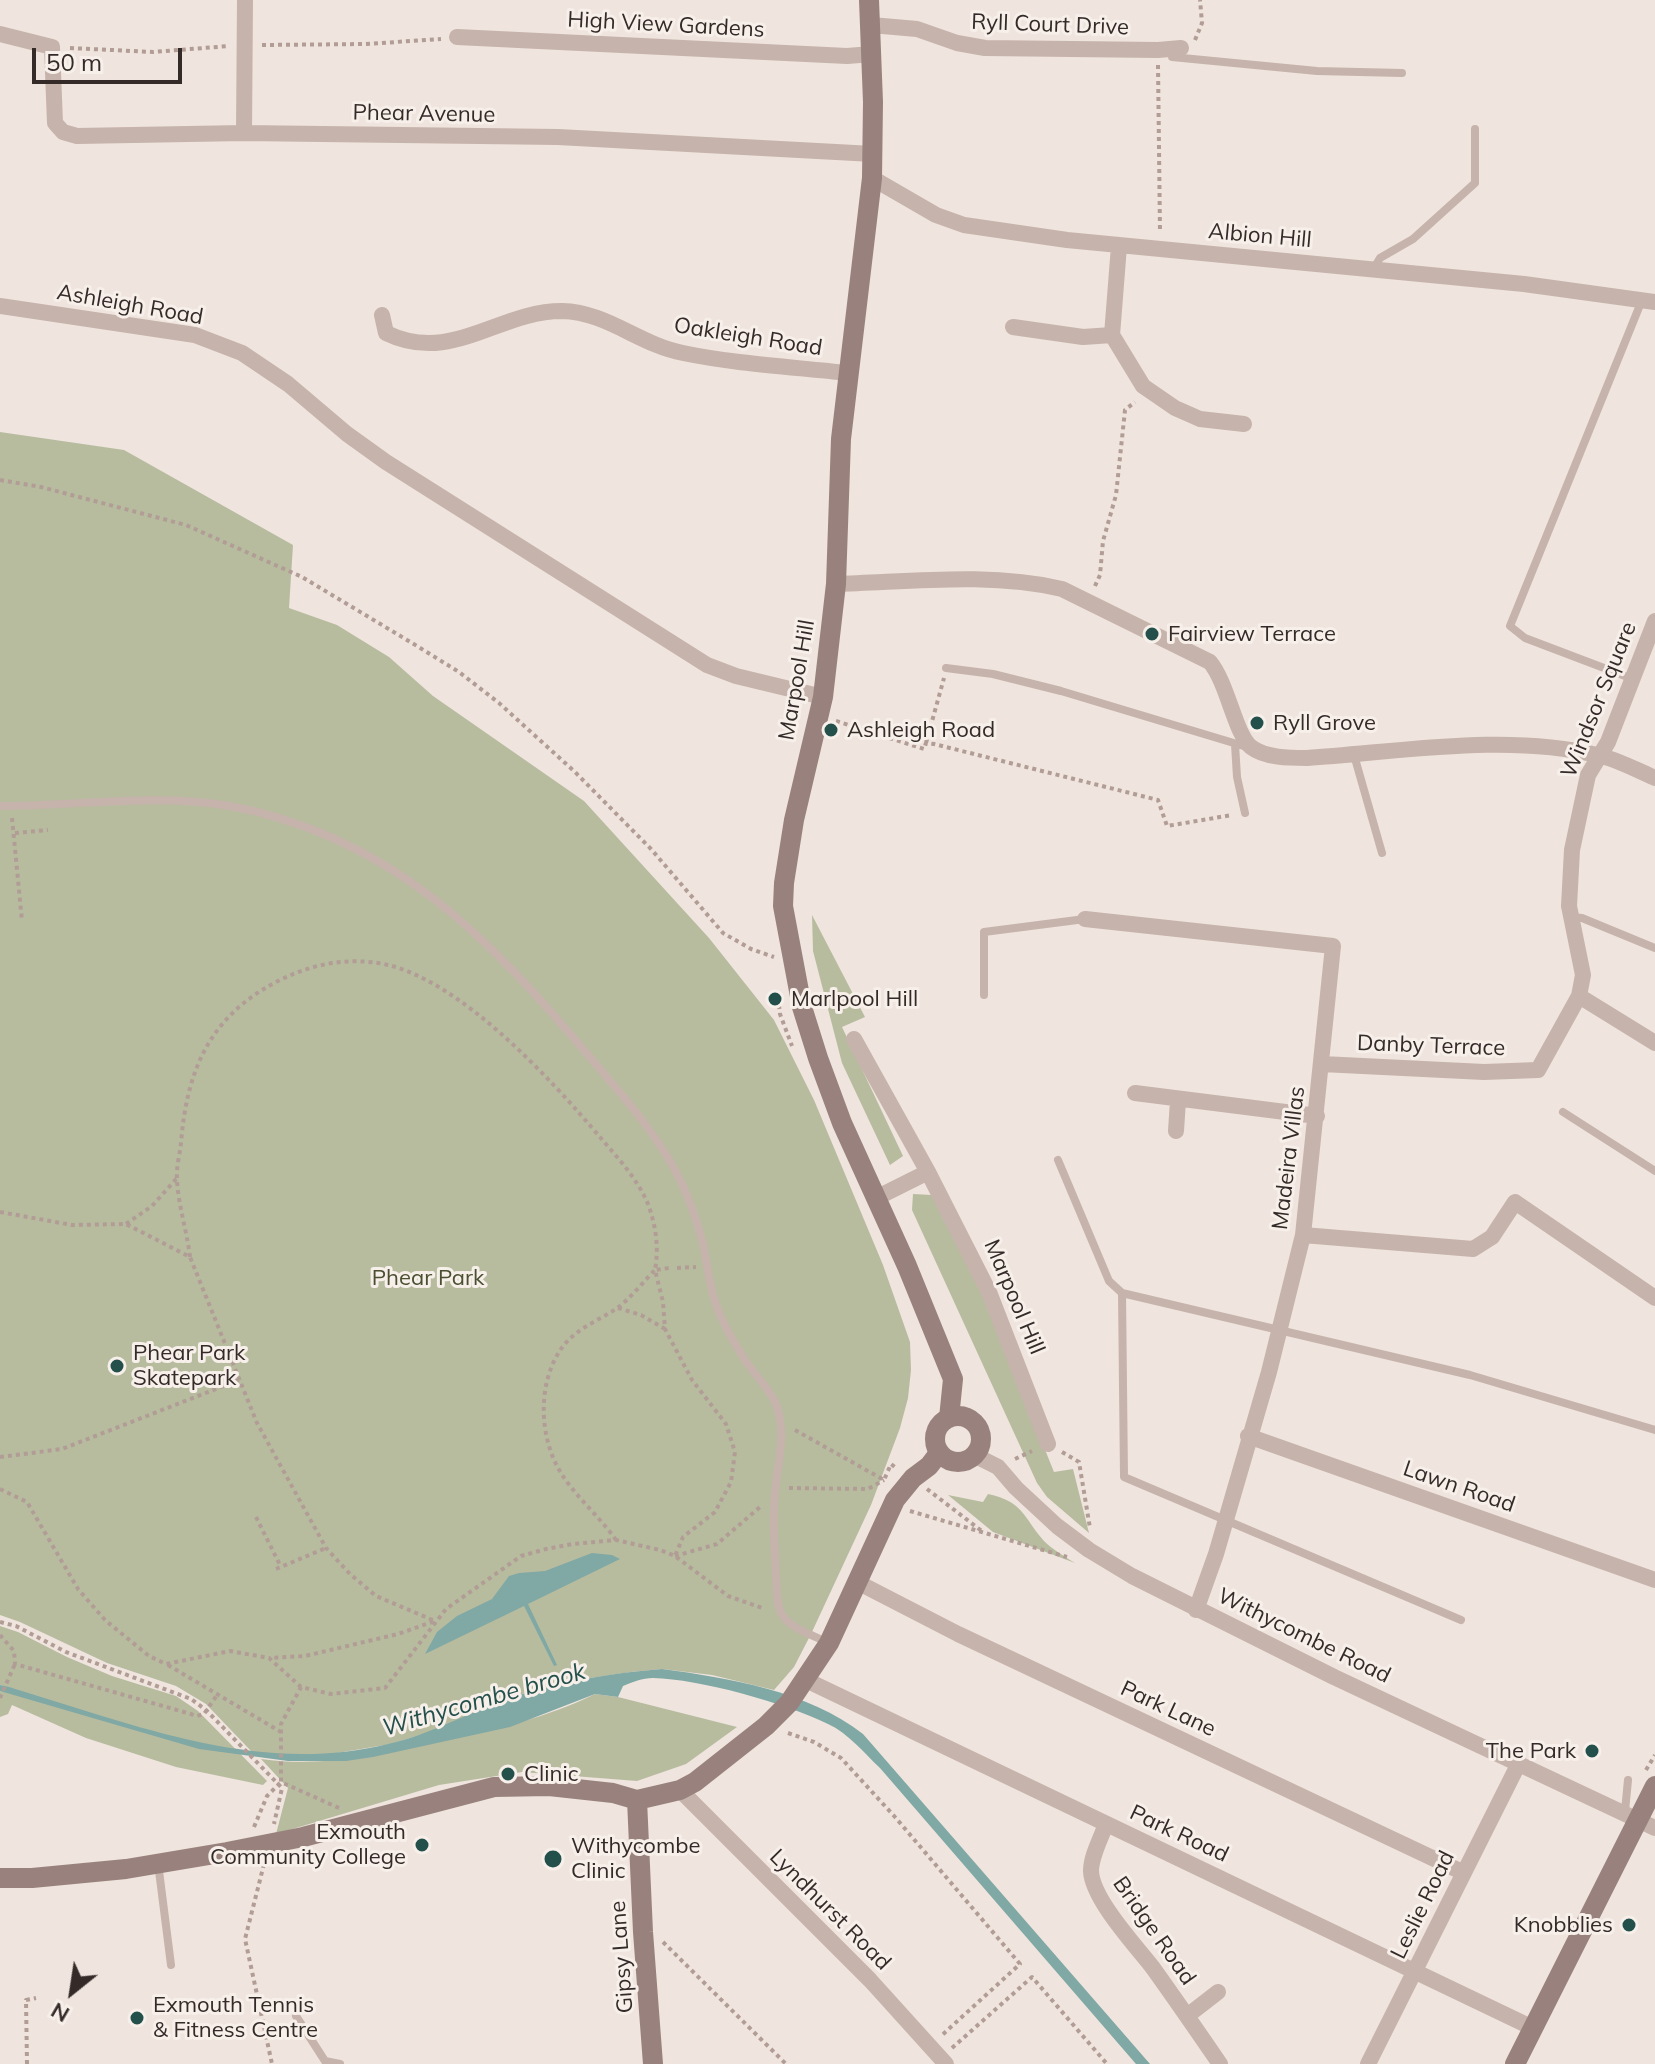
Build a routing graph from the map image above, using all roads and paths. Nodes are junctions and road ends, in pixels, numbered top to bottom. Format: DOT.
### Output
graph roads {
  1 [pos="245,0"];
  2 [pos="869,0"];
  3 [pos="1200,0"];
  4 [pos="871,25"];
  5 [pos="0,34"];
  6 [pos="457,37"];
  7 [pos="1170,49"];
  8 [pos="872,54"];
  9 [pos="1402,73"];
  10 [pos="1475,129"];
  11 [pos="244,133"];
  12 [pos="873,154"];
  13 [pos="872,178"];
  14 [pos="1160,232"];
  15 [pos="1119,246"];
  16 [pos="1374,268"];
  17 [pos="1649,301"];
  18 [pos="0,306"];
  19 [pos="382,315"];
  20 [pos="1013,327"];
  21 [pos="1112,335"];
  22 [pos="847,373"];
  23 [pos="1148,389"];
  24 [pos="1244,424"];
  25 [pos="0,480"];
  26 [pos="836,584"];
  27 [pos="1088,601"];
  28 [pos="1655,621"];
  29 [pos="946,668"];
  30 [pos="1634,679"];
  31 [pos="823,697"];
  32 [pos="860,730"];
  33 [pos="926,743"];
  34 [pos="1243,746"];
  35 [pos="1354,755"];
  36 [pos="1599,755"];
  37 [pos="1655,778"];
  38 [pos="2,806"];
  39 [pos="1245,813"];
  40 [pos="48,830"];
  41 [pos="15,833"];
  42 [pos="1382,853"];
  43 [pos="1571,917"];
  44 [pos="1085,919"];
  45 [pos="22,921"];
  46 [pos="1655,948"];
  47 [pos="776,958"];
  48 [pos="984,995"];
  49 [pos="1579,996"];
  50 [pos="854,1039"];
  51 [pos="1655,1043"];
  52 [pos="1322,1064"];
  53 [pos="1538,1070"];
  54 [pos="1135,1093"];
  55 [pos="1178,1100"];
  56 [pos="1563,1112"];
  57 [pos="1317,1116"];
  58 [pos="1176,1131"];
  59 [pos="1058,1160"];
  60 [pos="1655,1171"];
  61 [pos="928,1172"];
  62 [pos="177,1178"];
  63 [pos="876,1198"];
  64 [pos="0,1212"];
  65 [pos="126,1224"];
  66 [pos="1303,1235"];
  67 [pos="190,1257"];
  68 [pos="669,1268"];
  69 [pos="655,1270"];
  70 [pos="1122,1293"];
  71 [pos="1653,1293"];
  72 [pos="618,1308"];
  73 [pos="665,1329"];
  74 [pos="1280,1330"];
  75 [pos="239,1380"];
  76 [pos="949,1418"];
  77 [pos="781,1430"];
  78 [pos="1655,1430"];
  79 [pos="1248,1436"];
  80 [pos="1048,1444"];
  81 [pos="939,1453"];
  82 [pos="974,1455"];
  83 [pos="0,1457"];
  84 [pos="998,1467"];
  85 [pos="913,1478"];
  86 [pos="884,1480"];
  87 [pos="776,1488"];
  88 [pos="0,1489"];
  89 [pos="893,1506"];
  90 [pos="773,1507"];
  91 [pos="256,1517"];
  92 [pos="1225,1520"];
  93 [pos="987,1535"];
  94 [pos="616,1540"];
  95 [pos="326,1548"];
  96 [pos="1095,1553"];
  97 [pos="675,1556"];
  98 [pos="1655,1580"];
  99 [pos="857,1582"];
  100 [pos="1196,1610"];
  101 [pos="781,1614"];
  102 [pos="1461,1620"];
  103 [pos="435,1621"];
  104 [pos="0,1622"];
  105 [pos="0,1635"];
  106 [pos="829,1643"];
  107 [pos="269,1658"];
  108 [pos="15,1664"];
  109 [pos="166,1664"];
  110 [pos="806,1680"];
  111 [pos="301,1687"];
  112 [pos="217,1695"];
  113 [pos="0,1698"];
  114 [pos="766,1726"];
  115 [pos="281,1732"];
  116 [pos="1518,1765"];
  117 [pos="1628,1780"];
  118 [pos="281,1782"];
  119 [pos="1655,1786"];
  120 [pos="680,1790"];
  121 [pos="637,1800"];
  122 [pos="1639,1819"];
  123 [pos="1106,1824"];
  124 [pos="350,1825"];
  125 [pos="264,1847"];
  126 [pos="158,1863"];
  127 [pos="1462,1872"];
  128 [pos="0,1878"];
  129 [pos="643,1932"];
  130 [pos="171,1965"];
  131 [pos="1416,1970"];
  132 [pos="1218,1992"];
  133 [pos="36,1998"];
  134 [pos="296,2016"];
  135 [pos="1187,2016"];
  136 [pos="1533,2028"];
  137 [pos="939,2056"];
  138 [pos="27,2064"];
  139 [pos="272,2064"];
  140 [pos="340,2064"];
  141 [pos="653,2064"];
  142 [pos="786,2064"];
  143 [pos="1107,2064"];
  144 [pos="1220,2064"];
  145 [pos="1368,2064"];
  146 [pos="1515,2064"];
  1 -- 11 [label="street"];
  2 -- 4 [label="street, Marpool Hill"];
  3 -- 7 [label="path"];
  4 -- 7 [label="street, Ryll Court Drive"];
  4 -- 8 [label="street, Marpool Hill"];
  5 -- 11 [label="street, Phear Avenue"];
  6 -- 8 [label="street, High View Gardens"];
  7 -- 9 [label="lane"];
  7 -- 14 [label="path"];
  8 -- 12 [label="street, Marpool Hill"];
  10 -- 16 [label="lane"];
  11 -- 12 [label="street, Phear Avenue"];
  12 -- 13 [label="street, Marpool Hill"];
  13 -- 15 [label="street, Albion Hill"];
  13 -- 22 [label="street, Marpool Hill"];
  15 -- 16 [label="street, Albion Hill"];
  15 -- 21 [label="street"];
  16 -- 17 [label="street, Albion Hill"];
  17 -- 30 [label="lane"];
  18 -- 31 [label="street, Ashleigh Road"];
  19 -- 22 [label="street, Oakleigh Road"];
  20 -- 21 [label="street"];
  21 -- 23 [label="street"];
  22 -- 26 [label="street, Marpool Hill"];
  23 -- 24 [label="street"];
  23 -- 27 [label="path"];
  25 -- 47 [label="path"];
  26 -- 27 [label="street"];
  26 -- 31 [label="street, Marpool Hill"];
  27 -- 34 [label="street"];
  28 -- 30 [label="street, Windsor Square"];
  29 -- 33 [label="path"];
  29 -- 34 [label="lane"];
  30 -- 36 [label="street, Windsor Square"];
  31 -- 63 [label="street, Marpool Hill"];
  32 -- 33 [label="path"];
  33 -- 39 [label="path"];
  34 -- 35 [label="street"];
  34 -- 39 [label="lane"];
  35 -- 36 [label="street"];
  35 -- 42 [label="lane"];
  36 -- 37 [label="street"];
  36 -- 43 [label="street, Windsor Square"];
  38 -- 41 [label="path"];
  38 -- 77 [label="lane"];
  40 -- 41 [label="path"];
  41 -- 45 [label="path"];
  43 -- 46 [label="lane"];
  43 -- 49 [label="street, Windsor Square"];
  44 -- 48 [label="lane"];
  44 -- 52 [label="street, Madeira Villas"];
  49 -- 51 [label="street"];
  49 -- 53 [label="street, Windsor Square"];
  50 -- 61 [label="street, Marpool Hill"];
  52 -- 53 [label="street, Danby Terrace"];
  52 -- 57 [label="street, Madeira Villas"];
  54 -- 55 [label="street"];
  55 -- 57 [label="street"];
  55 -- 58 [label="street"];
  56 -- 60 [label="lane"];
  57 -- 66 [label="street, Madeira Villas"];
  59 -- 70 [label="lane"];
  61 -- 63 [label="street"];
  61 -- 80 [label="street, Marpool Hill"];
  62 -- 65 [label="path"];
  62 -- 67 [label="path"];
  62 -- 69 [label="path"];
  63 -- 76 [label="street, Marpool Hill"];
  64 -- 65 [label="path"];
  65 -- 67 [label="path"];
  66 -- 71 [label="street"];
  66 -- 74 [label="street, Madeira Villas"];
  67 -- 75 [label="path"];
  68 -- 69 [label="path"];
  69 -- 72 [label="path"];
  69 -- 73 [label="path"];
  70 -- 74 [label="lane"];
  70 -- 92 [label="lane"];
  72 -- 73 [label="path"];
  72 -- 94 [label="path"];
  73 -- 97 [label="path"];
  74 -- 78 [label="lane"];
  74 -- 79 [label="street, Madeira Villas"];
  75 -- 83 [label="path"];
  75 -- 95 [label="path"];
  76 -- 81 [label="street"];
  76 -- 82 [label="street"];
  77 -- 86 [label="path"];
  77 -- 87 [label="lane"];
  79 -- 92 [label="street, Madeira Villas"];
  79 -- 98 [label="street, Lawn Road"];
  80 -- 84 [label="path"];
  80 -- 96 [label="path"];
  81 -- 82 [label="street"];
  81 -- 85 [label="street"];
  82 -- 84 [label="street, Withycombe Road"];
  84 -- 96 [label="street, Withycombe Road"];
  85 -- 86 [label="path"];
  85 -- 89 [label="street"];
  85 -- 93 [label="path"];
  86 -- 87 [label="path"];
  87 -- 90 [label="lane"];
  88 -- 109 [label="path"];
  89 -- 93 [label="path"];
  89 -- 99 [label="street"];
  90 -- 97 [label="path"];
  90 -- 101 [label="lane"];
  91 -- 95 [label="path"];
  92 -- 100 [label="street, Madeira Villas"];
  92 -- 102 [label="lane"];
  93 -- 96 [label="path"];
  94 -- 97 [label="path"];
  94 -- 103 [label="path"];
  95 -- 103 [label="path"];
  96 -- 100 [label="street, Withycombe Road"];
  97 -- 101 [label="path"];
  99 -- 106 [label="street"];
  99 -- 127 [label="street, Park Lane"];
  100 -- 116 [label="street, Withycombe Road"];
  101 -- 106 [label="lane"];
  103 -- 107 [label="path"];
  103 -- 111 [label="path"];
  104 -- 125 [label="path"];
  105 -- 108 [label="path"];
  106 -- 110 [label="street"];
  107 -- 109 [label="path"];
  107 -- 111 [label="path"];
  108 -- 112 [label="path"];
  108 -- 113 [label="path"];
  109 -- 112 [label="path"];
  110 -- 114 [label="street"];
  110 -- 123 [label="street, Park Road"];
  111 -- 115 [label="path"];
  112 -- 115 [label="path"];
  114 -- 120 [label="street"];
  114 -- 137 [label="path"];
  115 -- 118 [label="path"];
  116 -- 122 [label="street, Withycombe Road"];
  116 -- 127 [label="street, Leslie Road"];
  117 -- 122 [label="lane"];
  118 -- 124 [label="path"];
  118 -- 125 [label="path"];
  119 -- 122 [label="street"];
  120 -- 121 [label="street"];
  120 -- 137 [label="street, Lyndhurst Road"];
  121 -- 124 [label="street"];
  121 -- 129 [label="street, Gipsy Lane"];
  122 -- 136 [label="street"];
  123 -- 131 [label="street, Park Road"];
  123 -- 135 [label="street, Bridge Road"];
  124 -- 125 [label="street"];
  125 -- 126 [label="street"];
  125 -- 139 [label="path"];
  126 -- 128 [label="street"];
  126 -- 130 [label="lane"];
  127 -- 131 [label="street, Leslie Road"];
  129 -- 141 [label="street, Gipsy Lane"];
  129 -- 142 [label="path"];
  131 -- 136 [label="street, Park Road"];
  131 -- 145 [label="street, Leslie Road"];
  132 -- 135 [label="street, Bridge Road"];
  133 -- 138 [label="path"];
  134 -- 140 [label="lane"];
  135 -- 144 [label="street, Bridge Road"];
  136 -- 146 [label="street"];
  137 -- 143 [label="path"];
}
